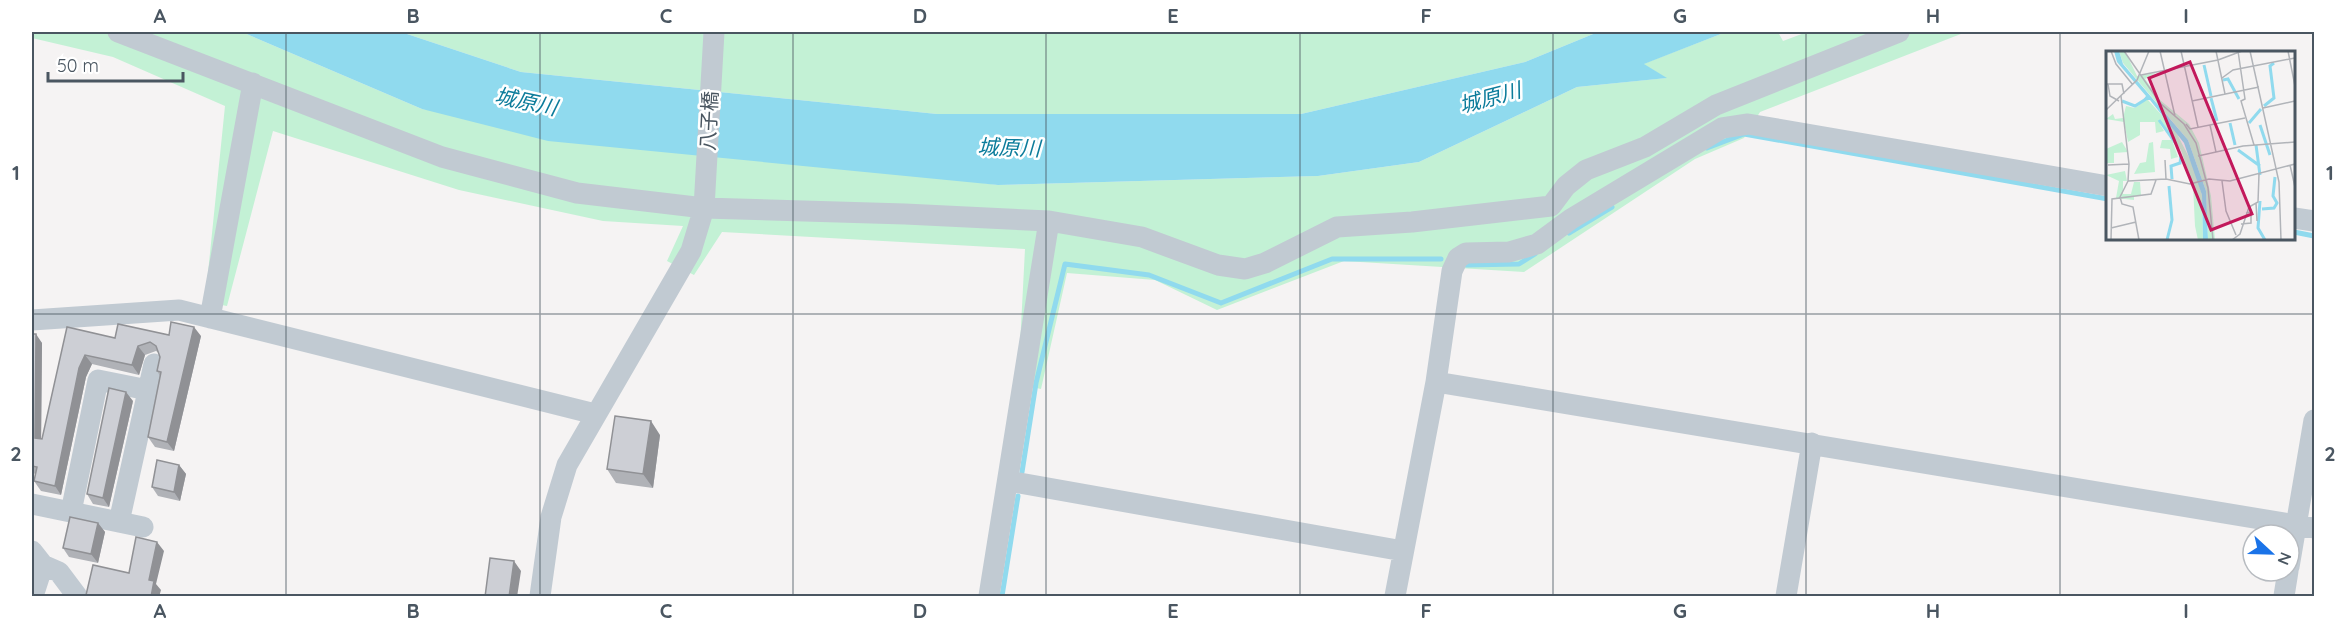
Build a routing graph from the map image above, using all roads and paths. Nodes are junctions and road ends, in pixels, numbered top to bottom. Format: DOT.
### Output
graph roads {
  1 [pos="118,32"];
  2 [pos="713,32"];
  3 [pos="1899,32"];
  4 [pos="253,83"];
  5 [pos="2106,186"];
  6 [pos="1551,206"];
  7 [pos="704,208"];
  8 [pos="2295,218"];
  9 [pos="1571,219"];
  10 [pos="1049,221"];
  11 [pos="2314,221"];
  12 [pos="210,318"];
  13 [pos="32,320"];
  14 [pos="154,364"];
  15 [pos="1436,381"];
  16 [pos="148,390"];
  17 [pos="595,414"];
  18 [pos="2314,420"];
  19 [pos="1812,443"];
  20 [pos="1008,481"];
  21 [pos="32,504"];
  22 [pos="71,512"];
  23 [pos="119,522"];
  24 [pos="2305,526"];
  25 [pos="143,527"];
  26 [pos="1403,551"];
  27 [pos="37,558"];
  28 [pos="33,597"];
  29 [pos="76,597"];
  30 [pos="540,597"];
  31 [pos="990,597"];
  32 [pos="1395,597"];
  33 [pos="1786,597"];
  1 -- 4 [label="street"];
  2 -- 7 [label="street, 八子橋"];
  3 -- 6 [label="street"];
  4 -- 7 [label="street"];
  4 -- 12 [label="street"];
  5 -- 9 [label="street"];
  6 -- 9 [label="street"];
  6 -- 10 [label="street"];
  7 -- 10 [label="street"];
  7 -- 17 [label="street, 八子橋"];
  8 -- 11 [label="street"];
  9 -- 15 [label="street"];
  10 -- 20 [label="street"];
  12 -- 13 [label="street"];
  12 -- 17 [label="street"];
  14 -- 16 [label="street"];
  15 -- 19 [label="street"];
  15 -- 26 [label="street"];
  16 -- 22 [label="street"];
  16 -- 23 [label="street"];
  17 -- 30 [label="street, 八子橋"];
  18 -- 24 [label="street"];
  19 -- 24 [label="street"];
  19 -- 33 [label="street"];
  20 -- 26 [label="street"];
  20 -- 31 [label="street"];
  21 -- 22 [label="street"];
  22 -- 23 [label="street"];
  23 -- 25 [label="street"];
  26 -- 32 [label="street"];
  27 -- 28 [label="street"];
  27 -- 29 [label="street"];
}
